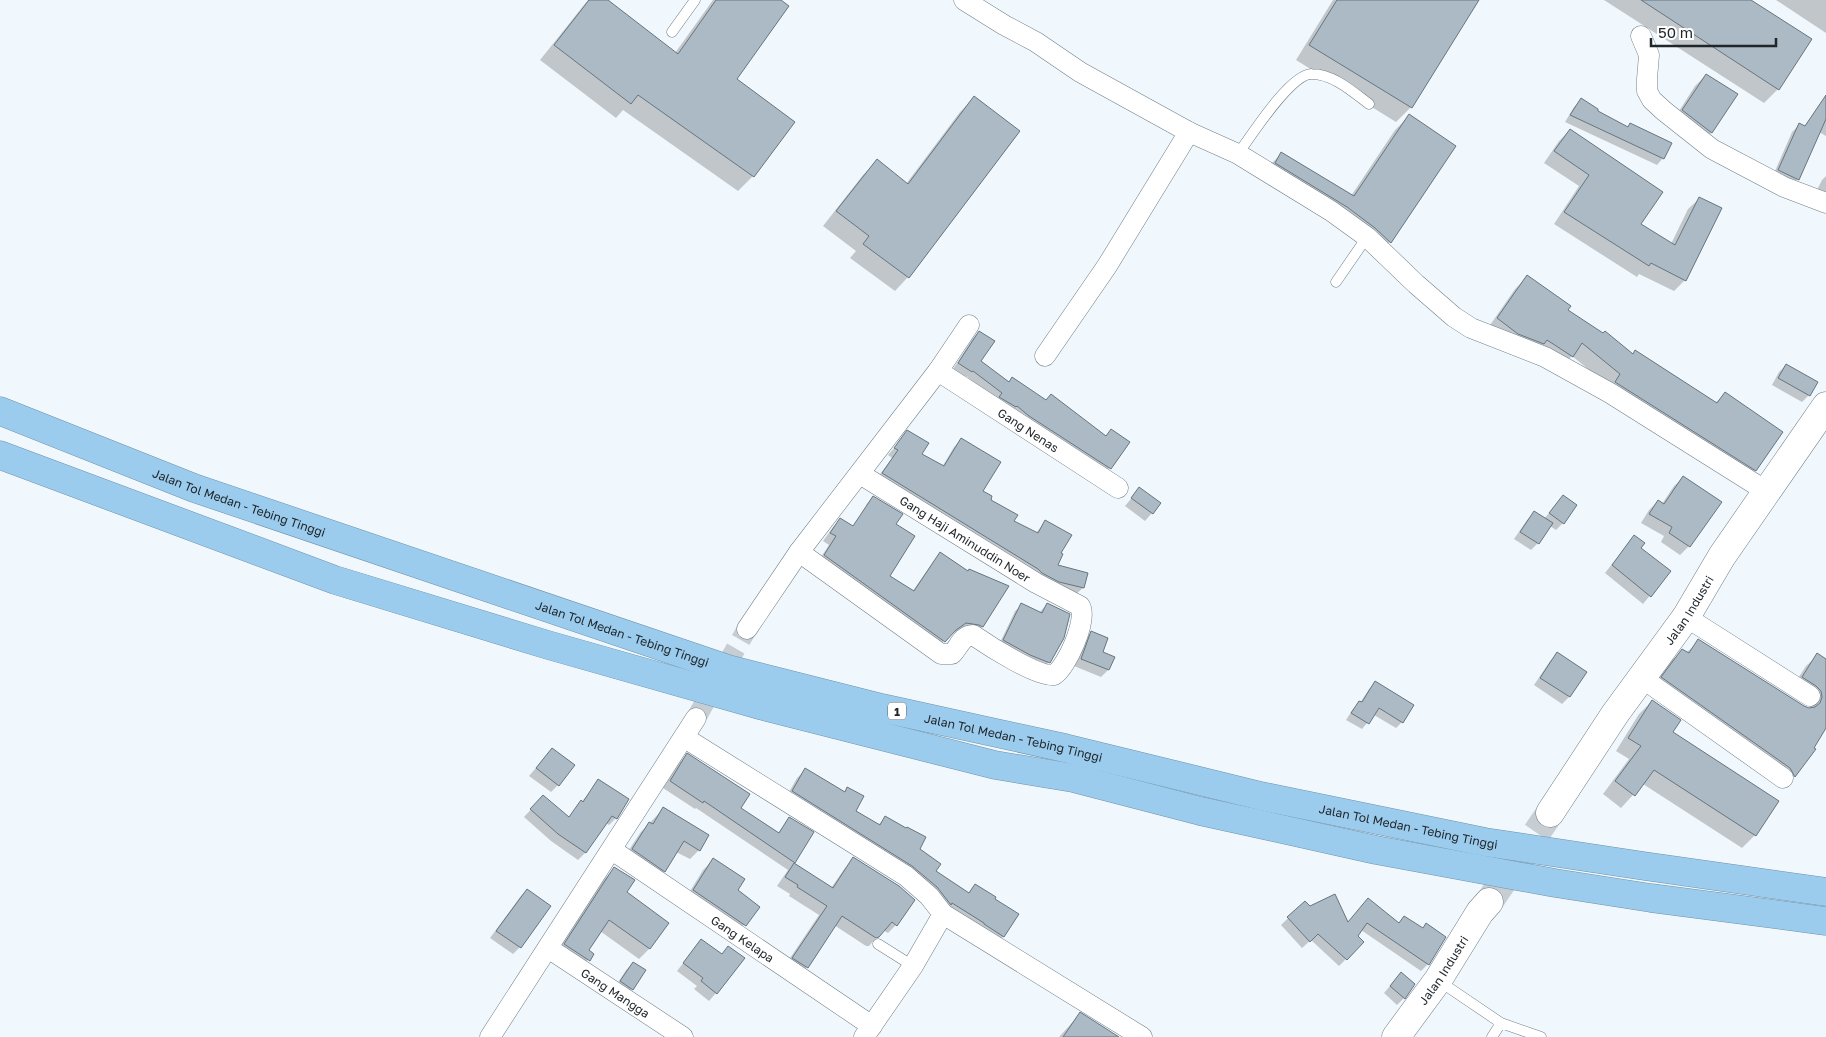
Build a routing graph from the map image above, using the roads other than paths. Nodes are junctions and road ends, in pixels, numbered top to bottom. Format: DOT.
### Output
graph roads {
  1 [pos="695,0"];
  2 [pos="964,0"];
  3 [pos="672,32"];
  4 [pos="1640,36"];
  5 [pos="1369,104"];
  6 [pos="1189,132"];
  7 [pos="1238,154"];
  8 [pos="1826,203"];
  9 [pos="1367,237"];
  10 [pos="1336,282"];
  11 [pos="969,325"];
  12 [pos="1045,356"];
  13 [pos="938,371"];
  14 [pos="1826,406"];
  15 [pos="0,411"];
  16 [pos="0,455"];
  17 [pos="860,474"];
  18 [pos="1118,488"];
  19 [pos="1766,491"];
  20 [pos="799,552"];
  21 [pos="1686,617"];
  22 [pos="747,629"];
  23 [pos="1642,678"];
  24 [pos="1810,696"];
  25 [pos="696,718"];
  26 [pos="685,738"];
  27 [pos="1783,778"];
  28 [pos="1550,813"];
  29 [pos="612,850"];
  30 [pos="1826,892"];
  31 [pos="1489,902"];
  32 [pos="943,914"];
  33 [pos="1826,921"];
  34 [pos="878,944"];
  35 [pos="548,948"];
  36 [pos="912,966"];
  37 [pos="1438,980"];
  38 [pos="1501,1023"];
  39 [pos="868,1032"];
  40 [pos="490,1037"];
  41 [pos="683,1037"];
  42 [pos="1142,1037"];
  43 [pos="1396,1037"];
  44 [pos="1492,1037"];
  45 [pos="1541,1037"];
  1 -- 3 [label="lane"];
  2 -- 6 [label="street"];
  4 -- 8 [label="street"];
  5 -- 7 [label="lane"];
  6 -- 7 [label="street"];
  6 -- 12 [label="street"];
  7 -- 9 [label="street"];
  9 -- 10 [label="lane"];
  9 -- 19 [label="street"];
  11 -- 13 [label="street"];
  13 -- 17 [label="street"];
  13 -- 18 [label="street, Gang Nenas"];
  14 -- 19 [label="street, Jalan Industri"];
  15 -- 30 [label="highway, Jalan Tol Medan - Tebing Tinggi / 1"];
  16 -- 33 [label="highway, 1"];
  17 -- 20 [label="street"];
  17 -- 20 [label="street, Gang Haji Aminuddin Noer"];
  19 -- 21 [label="street, Jalan Industri"];
  20 -- 22 [label="street"];
  21 -- 23 [label="street, Jalan Industri"];
  21 -- 24 [label="street"];
  23 -- 27 [label="street"];
  23 -- 28 [label="street, Jalan Industri"];
  25 -- 26 [label="street"];
  26 -- 29 [label="street"];
  26 -- 32 [label="street"];
  29 -- 35 [label="street"];
  29 -- 39 [label="street, Gang Kelapa"];
  31 -- 37 [label="street, Jalan Industri"];
  32 -- 36 [label="street"];
  32 -- 42 [label="street"];
  34 -- 36 [label="lane"];
  35 -- 40 [label="street"];
  35 -- 41 [label="street, Gang Mangga"];
  36 -- 39 [label="street"];
  37 -- 38 [label="lane"];
  37 -- 43 [label="street, Jalan Industri"];
  38 -- 44 [label="lane"];
  38 -- 45 [label="lane"];
}
